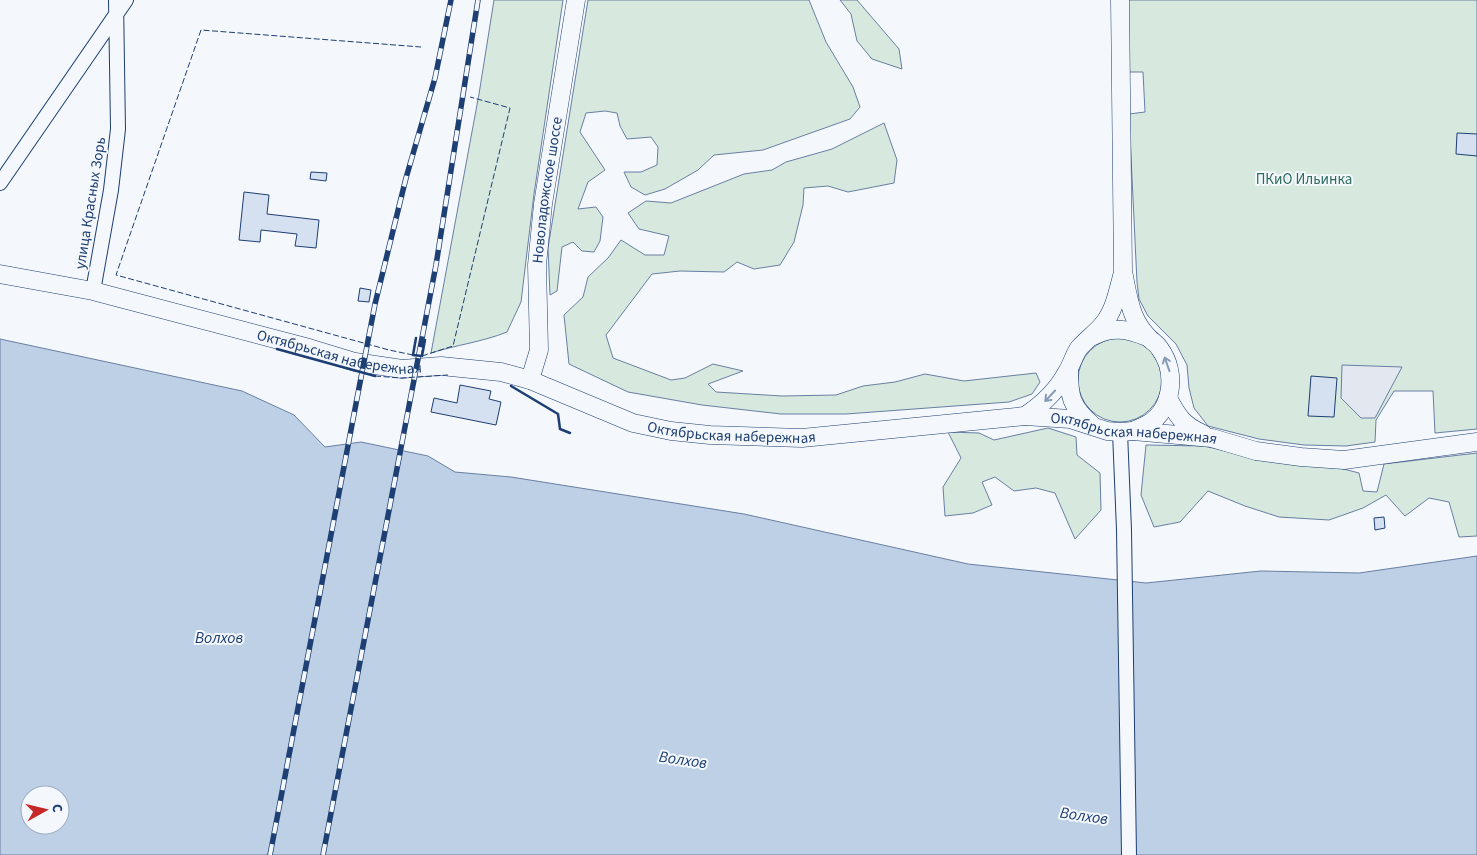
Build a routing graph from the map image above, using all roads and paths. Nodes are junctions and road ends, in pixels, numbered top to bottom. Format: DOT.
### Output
graph roads {
  1 [pos="116,0"];
  2 [pos="126,0"];
  3 [pos="576,0"];
  4 [pos="1120,0"];
  5 [pos="116,16"];
  6 [pos="0,183"];
  7 [pos="1124,271"];
  8 [pos="0,274"];
  9 [pos="93,291"];
  10 [pos="1148,337"];
  11 [pos="1080,346"];
  12 [pos="1069,370"];
  13 [pos="530,380"];
  14 [pos="1168,398"];
  15 [pos="1025,416"];
  16 [pos="1094,426"];
  17 [pos="1127,432"];
  18 [pos="1212,438"];
  19 [pos="1477,442"];
  20 [pos="1130,855"];
  1 -- 5 [label="street, улица Красных Зорь"];
  2 -- 5 [label="street"];
  3 -- 13 [label="main road, Новоладожское шоссе"];
  4 -- 7 [label="main road"];
  5 -- 6 [label="street"];
  5 -- 9 [label="street, улица Красных Зорь"];
  7 -- 10 [label="main road"];
  7 -- 11 [label="main road"];
  8 -- 9 [label="main road, Октябрьская набережная"];
  9 -- 13 [label="main road, Октябрьская набережная"];
  10 -- 11 [label="main road"];
  14 -- 10 [label="main road, one-way"];
  11 -- 12 [label="main road"];
  12 -- 15 [label="main road, one-way"];
  12 -- 16 [label="main road"];
  13 -- 15 [label="main road, Октябрьская набережная"];
  14 -- 17 [label="main road"];
  14 -- 18 [label="main road"];
  15 -- 16 [label="main road, Октябрьская набережная"];
  16 -- 17 [label="main road, Октябрьская набережная"];
  17 -- 18 [label="main road, Октябрьская набережная"];
  17 -- 20 [label="street"];
  18 -- 19 [label="main road, Октябрьская набережная"];
}
